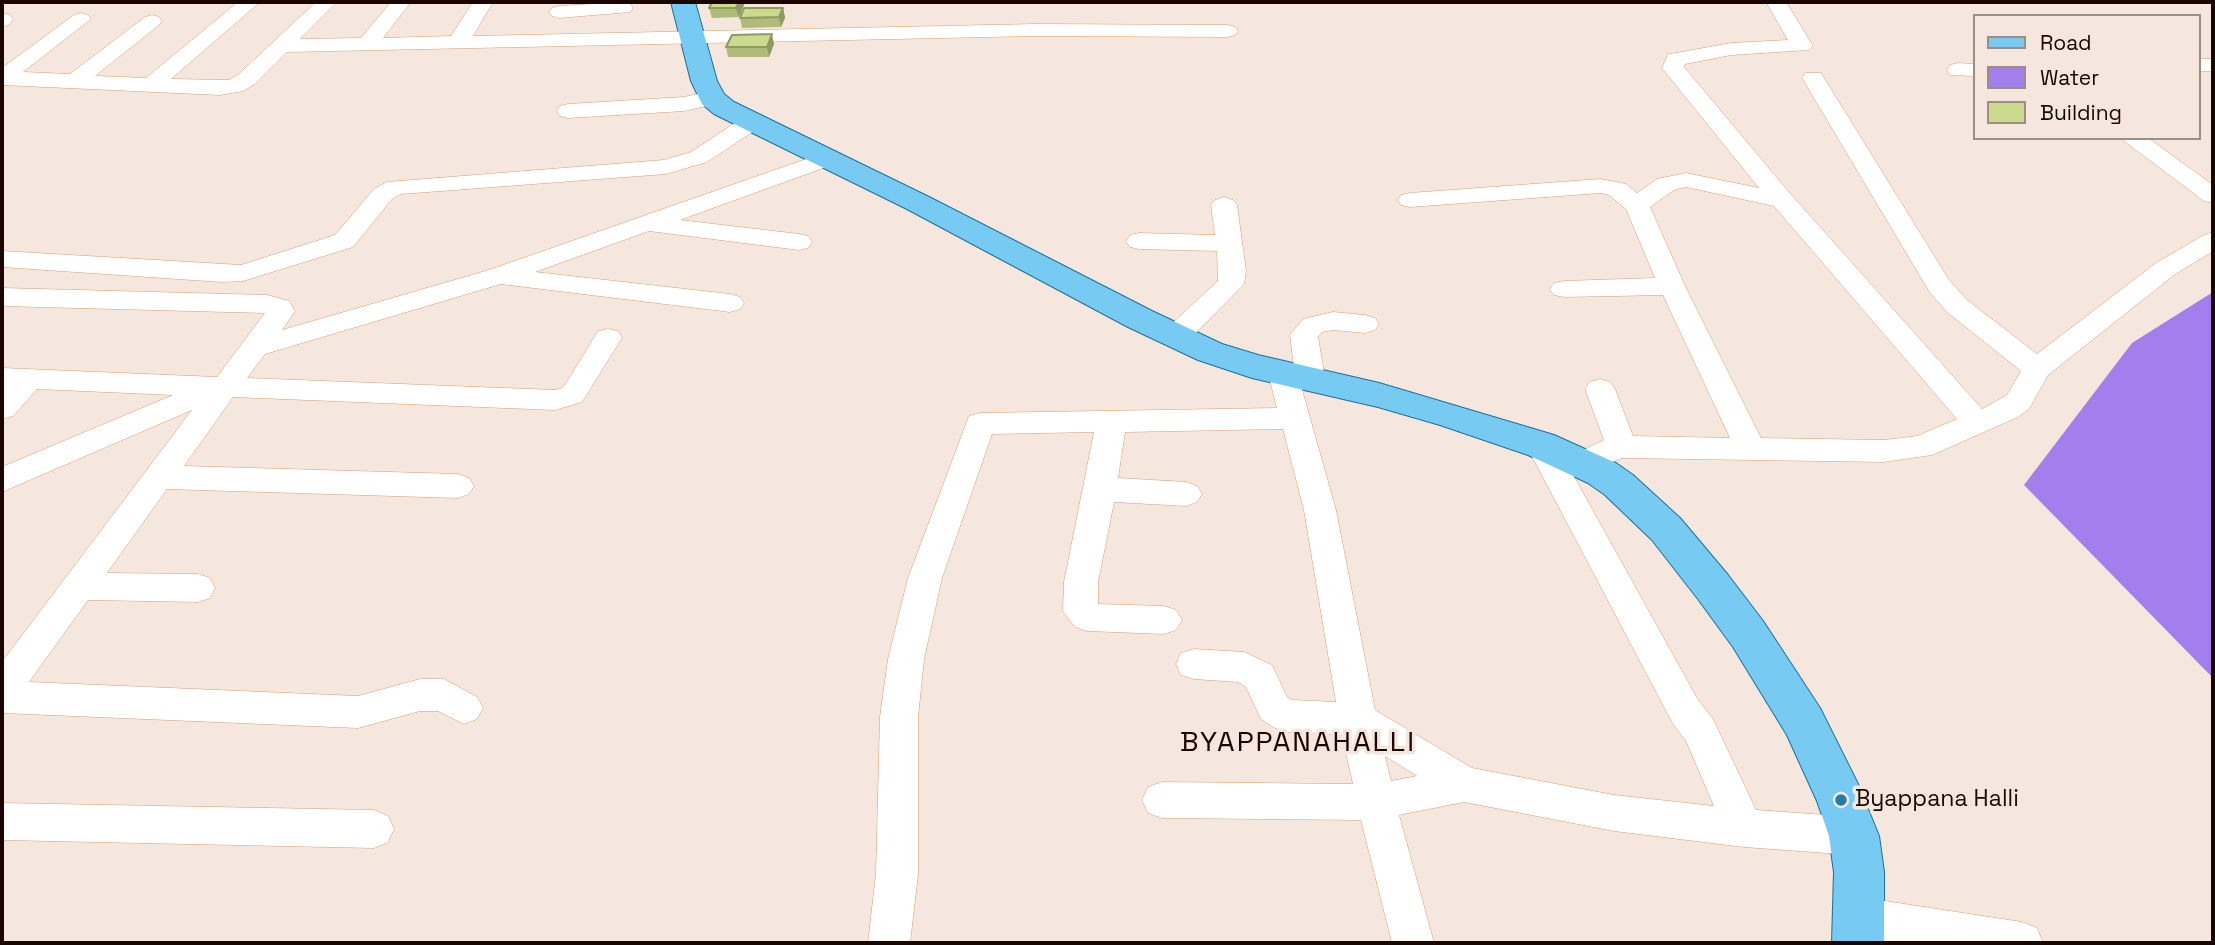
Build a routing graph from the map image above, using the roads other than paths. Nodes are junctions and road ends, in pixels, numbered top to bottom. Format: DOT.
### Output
graph roads {
  1 [pos="250,2"];
  2 [pos="327,2"];
  3 [pos="401,2"];
  4 [pos="483,2"];
  5 [pos="683,2"];
  6 [pos="1776,2"];
  7 [pos="561,7"];
  8 [pos="623,8"];
  9 [pos="82,19"];
  10 [pos="152,21"];
  11 [pos="1228,31"];
  12 [pos="693,38"];
  13 [pos="545,42"];
  14 [pos="368,44"];
  15 [pos="457,44"];
  16 [pos="282,46"];
  17 [pos="2,78"];
  18 [pos="1813,78"];
  19 [pos="75,81"];
  20 [pos="151,85"];
  21 [pos="712,98"];
  22 [pos="568,111"];
  23 [pos="752,122"];
  24 [pos="2135,140"];
  25 [pos="829,158"];
  26 [pos="2213,196"];
  27 [pos="1410,200"];
  28 [pos="1783,200"];
  29 [pos="1224,205"];
  30 [pos="1637,205"];
  31 [pos="648,223"];
  32 [pos="2213,240"];
  33 [pos="1139,241"];
  34 [pos="799,242"];
  35 [pos="1229,243"];
  36 [pos="2,259"];
  37 [pos="498,276"];
  38 [pos="1672,286"];
  39 [pos="1564,289"];
  40 [pos="2,297"];
  41 [pos="730,303"];
  42 [pos="1365,324"];
  43 [pos="1176,336"];
  44 [pos="608,338"];
  45 [pos="258,346"];
  46 [pos="2037,369"];
  47 [pos="1296,376"];
  48 [pos="2,378"];
  49 [pos="31,379"];
  50 [pos="220,389"];
  51 [pos="1600,389"];
  52 [pos="2,409"];
  53 [pos="1296,418"];
  54 [pos="1111,422"];
  55 [pos="1978,424"];
  56 [pos="1541,445"];
  57 [pos="1622,446"];
  58 [pos="1752,451"];
  59 [pos="1584,463"];
  60 [pos="160,477"];
  61 [pos="2,480"];
  62 [pos="458,486"];
  63 [pos="1100,489"];
  64 [pos="1186,494"];
  65 [pos="79,586"];
  66 [pos="198,588"];
  67 [pos="1164,621"];
  68 [pos="1194,664"];
  69 [pos="2,690"];
  70 [pos="2,697"];
  71 [pos="464,708"];
  72 [pos="1358,719"];
  73 [pos="1464,783"];
  74 [pos="1162,800"];
  75 [pos="1376,802"];
  76 [pos="2,821"];
  77 [pos="1744,828"];
  78 [pos="374,829"];
  79 [pos="1854,836"];
  80 [pos="1858,931"];
  81 [pos="889,943"];
  82 [pos="1413,943"];
  83 [pos="2022,943"];
  1 -- 20 [label="street"];
  2 -- 16 [label="street"];
  3 -- 14 [label="street"];
  4 -- 15 [label="street"];
  5 -- 12 [label="main road"];
  6 -- 28 [label="street"];
  7 -- 8 [label="street"];
  7 -- 13 [label="street"];
  9 -- 17 [label="street"];
  10 -- 19 [label="street"];
  11 -- 12 [label="street"];
  12 -- 13 [label="street"];
  12 -- 21 [label="main road"];
  13 -- 15 [label="street"];
  14 -- 15 [label="street"];
  14 -- 16 [label="street"];
  16 -- 20 [label="street"];
  17 -- 19 [label="street"];
  18 -- 46 [label="street"];
  19 -- 20 [label="street"];
  21 -- 22 [label="street"];
  21 -- 23 [label="main road"];
  23 -- 25 [label="main road"];
  23 -- 36 [label="street"];
  24 -- 26 [label="street"];
  25 -- 31 [label="street"];
  25 -- 43 [label="main road"];
  27 -- 30 [label="street"];
  28 -- 30 [label="street"];
  28 -- 55 [label="street"];
  29 -- 35 [label="street"];
  30 -- 38 [label="street"];
  31 -- 34 [label="street"];
  31 -- 37 [label="street"];
  32 -- 46 [label="street"];
  33 -- 35 [label="street"];
  35 -- 43 [label="street"];
  37 -- 41 [label="street"];
  37 -- 45 [label="street"];
  38 -- 39 [label="street"];
  38 -- 58 [label="street"];
  40 -- 45 [label="street"];
  42 -- 47 [label="street"];
  43 -- 47 [label="main road"];
  44 -- 50 [label="street"];
  45 -- 50 [label="street"];
  46 -- 55 [label="street"];
  47 -- 53 [label="street"];
  47 -- 56 [label="main road"];
  48 -- 49 [label="street"];
  49 -- 50 [label="street"];
  49 -- 52 [label="street"];
  50 -- 60 [label="street"];
  50 -- 61 [label="street"];
  51 -- 57 [label="street"];
  53 -- 54 [label="street"];
  53 -- 72 [label="street"];
  54 -- 63 [label="street"];
  54 -- 81 [label="street"];
  55 -- 58 [label="street"];
  56 -- 59 [label="main road"];
  56 -- 77 [label="street"];
  57 -- 58 [label="street"];
  57 -- 59 [label="street"];
  59 -- 79 [label="main road"];
  60 -- 62 [label="street"];
  60 -- 65 [label="street"];
  63 -- 64 [label="street"];
  63 -- 67 [label="street"];
  65 -- 66 [label="street"];
  65 -- 69 [label="street"];
  68 -- 72 [label="street"];
  70 -- 71 [label="street"];
  72 -- 73 [label="street"];
  72 -- 75 [label="street"];
  73 -- 75 [label="street"];
  73 -- 77 [label="street"];
  74 -- 75 [label="street"];
  75 -- 82 [label="street"];
  76 -- 78 [label="street"];
  77 -- 79 [label="street"];
  79 -- 80 [label="main road"];
  80 -- 83 [label="street"];
}
